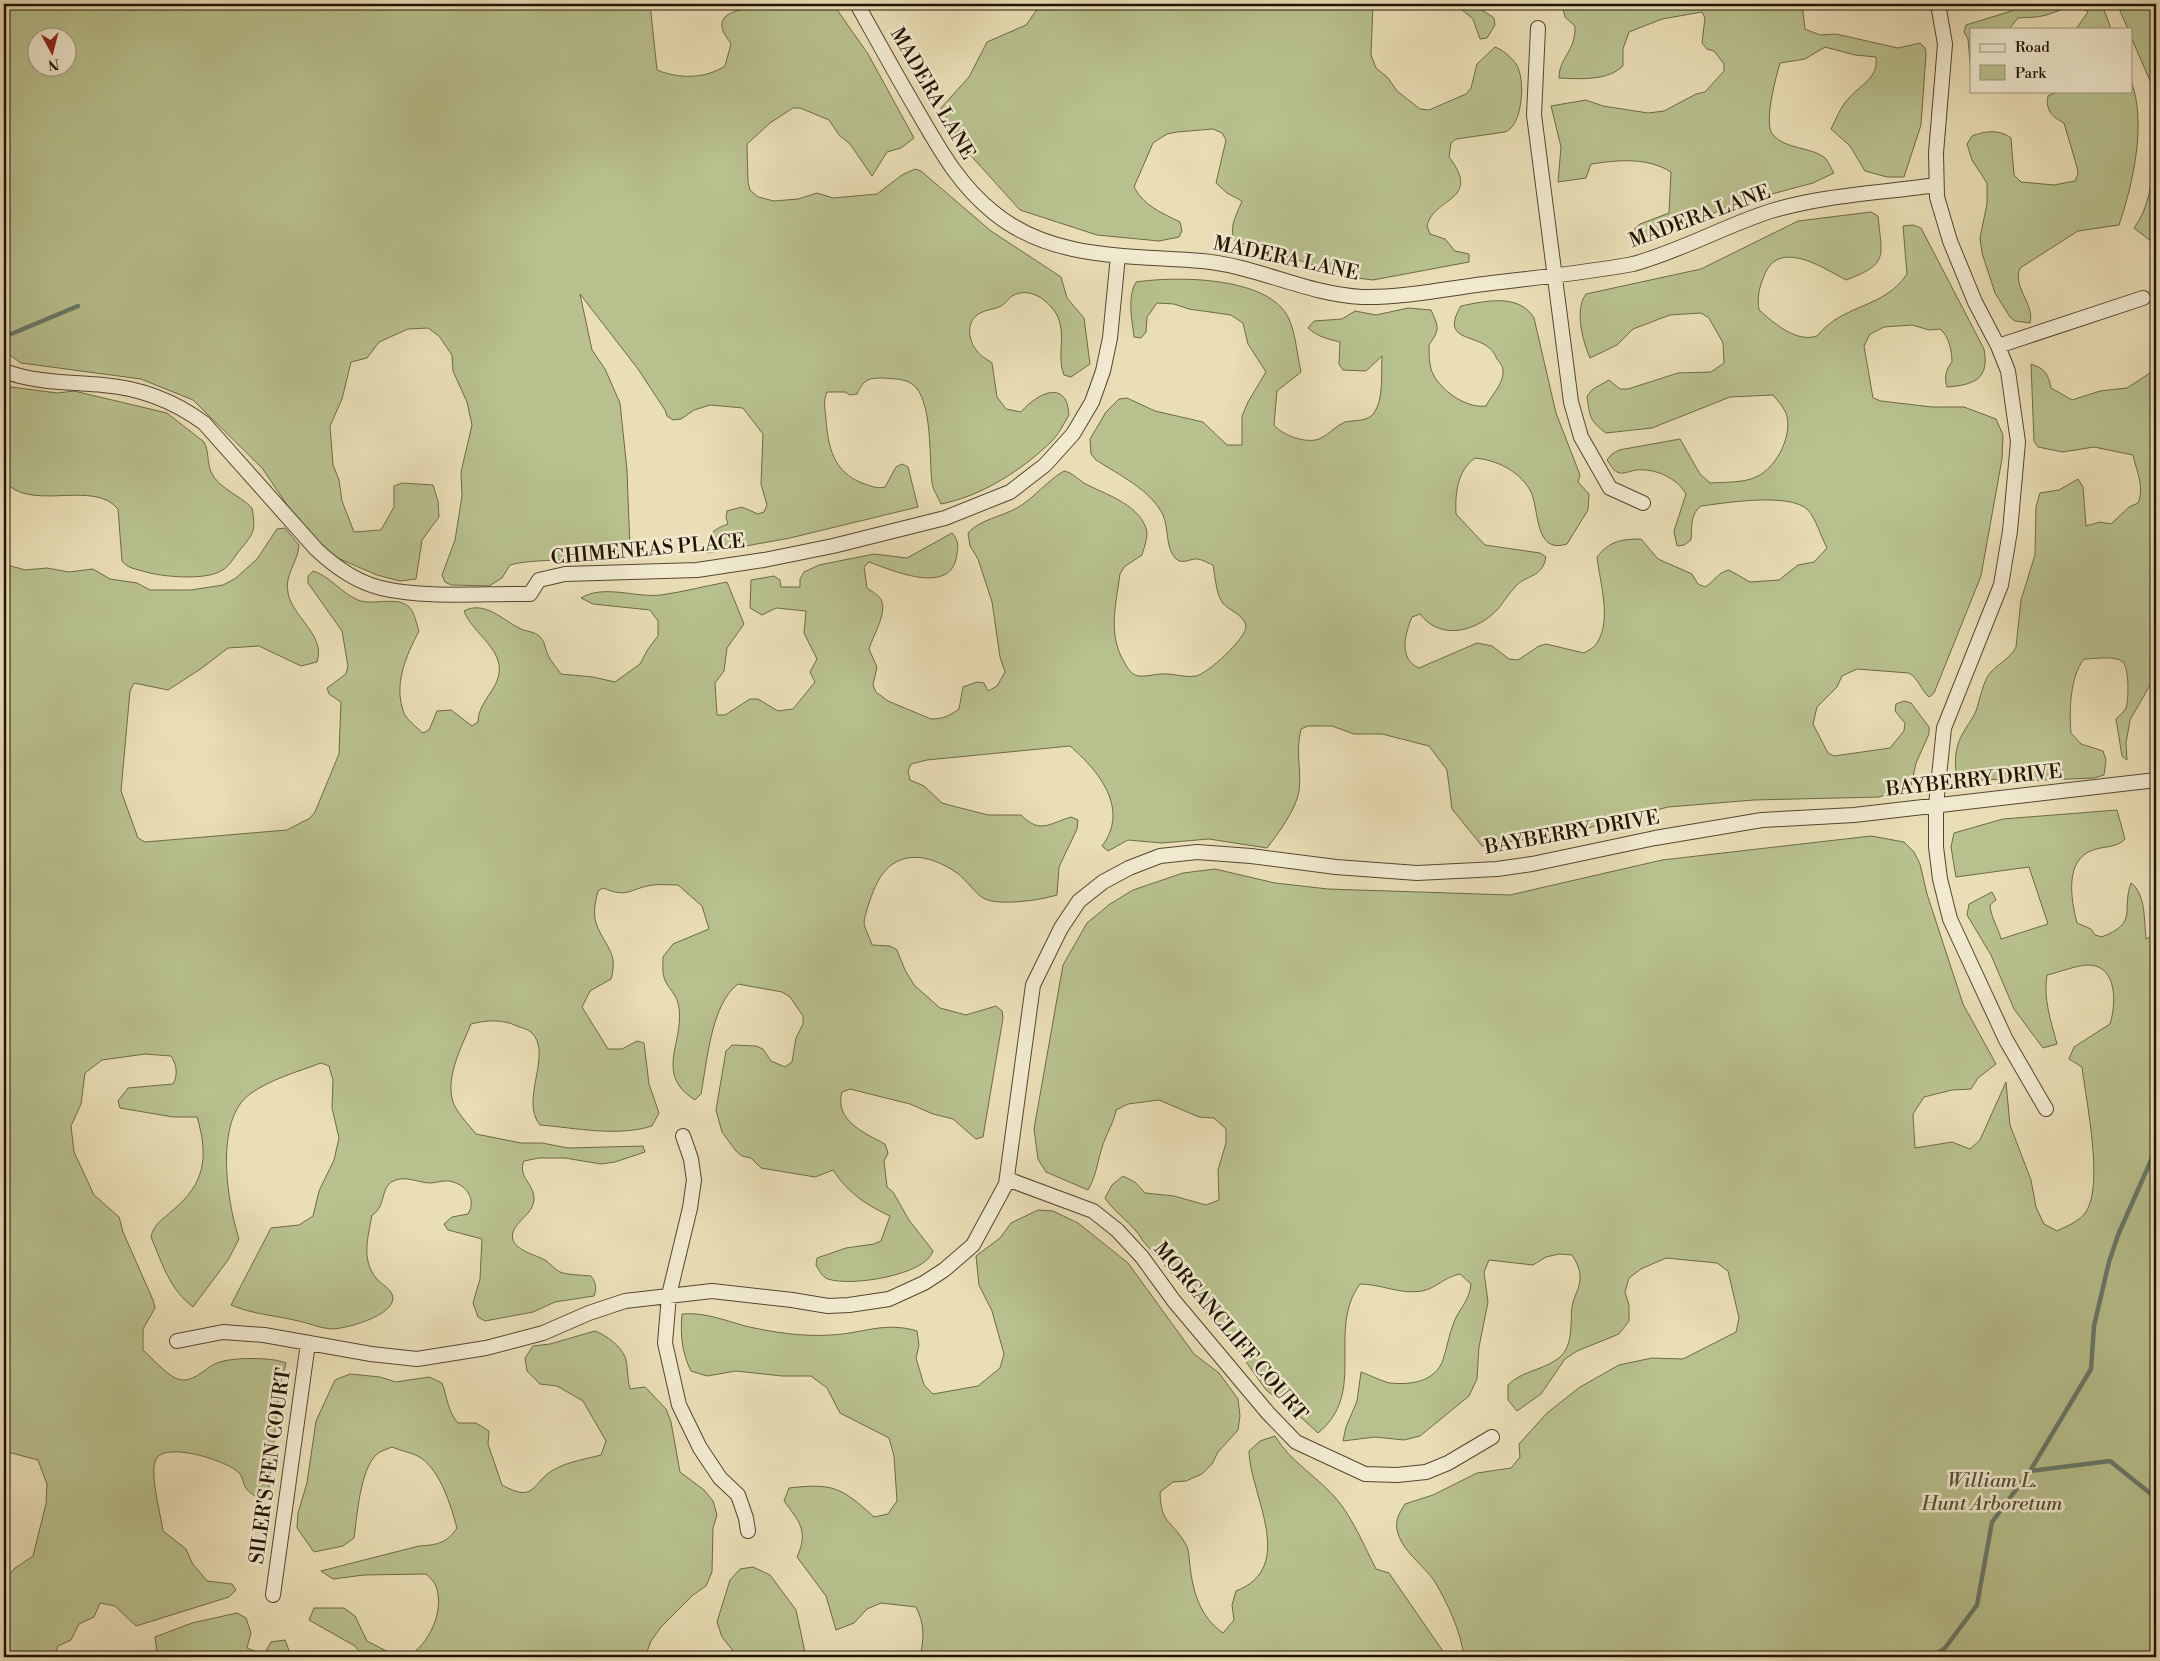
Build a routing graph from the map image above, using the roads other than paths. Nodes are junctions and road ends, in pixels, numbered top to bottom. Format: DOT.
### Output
graph roads {
  1 [pos="857,4"];
  2 [pos="1938,4"];
  3 [pos="1538,28"];
  4 [pos="1936,185"];
  5 [pos="1118,256"];
  6 [pos="1555,275"];
  7 [pos="2144,298"];
  8 [pos="1998,346"];
  9 [pos="4,371"];
  10 [pos="1643,503"];
  11 [pos="2156,780"];
  12 [pos="1936,805"];
  13 [pos="2046,1109"];
  14 [pos="683,1136"];
  15 [pos="1007,1179"];
  16 [pos="669,1295"];
  17 [pos="177,1341"];
  18 [pos="308,1343"];
  19 [pos="1492,1437"];
  20 [pos="748,1531"];
  21 [pos="273,1596"];
  1 -- 5 [label="street, MADERA LANE"];
  2 -- 4 [label="street"];
  3 -- 6 [label="street"];
  4 -- 6 [label="street, MADERA LANE"];
  4 -- 8 [label="street"];
  5 -- 6 [label="street, MADERA LANE"];
  5 -- 9 [label="street, CHIMENEAS PLACE"];
  6 -- 10 [label="street"];
  7 -- 8 [label="street"];
  8 -- 12 [label="street"];
  11 -- 12 [label="street, BAYBERRY DRIVE"];
  12 -- 13 [label="street"];
  12 -- 15 [label="street, BAYBERRY DRIVE"];
  14 -- 16 [label="street"];
  15 -- 16 [label="street"];
  15 -- 19 [label="street, MORGANCLIFF COURT"];
  16 -- 18 [label="street"];
  16 -- 20 [label="street"];
  17 -- 18 [label="street"];
  18 -- 21 [label="street, SILER'S FEN COURT"];
}
